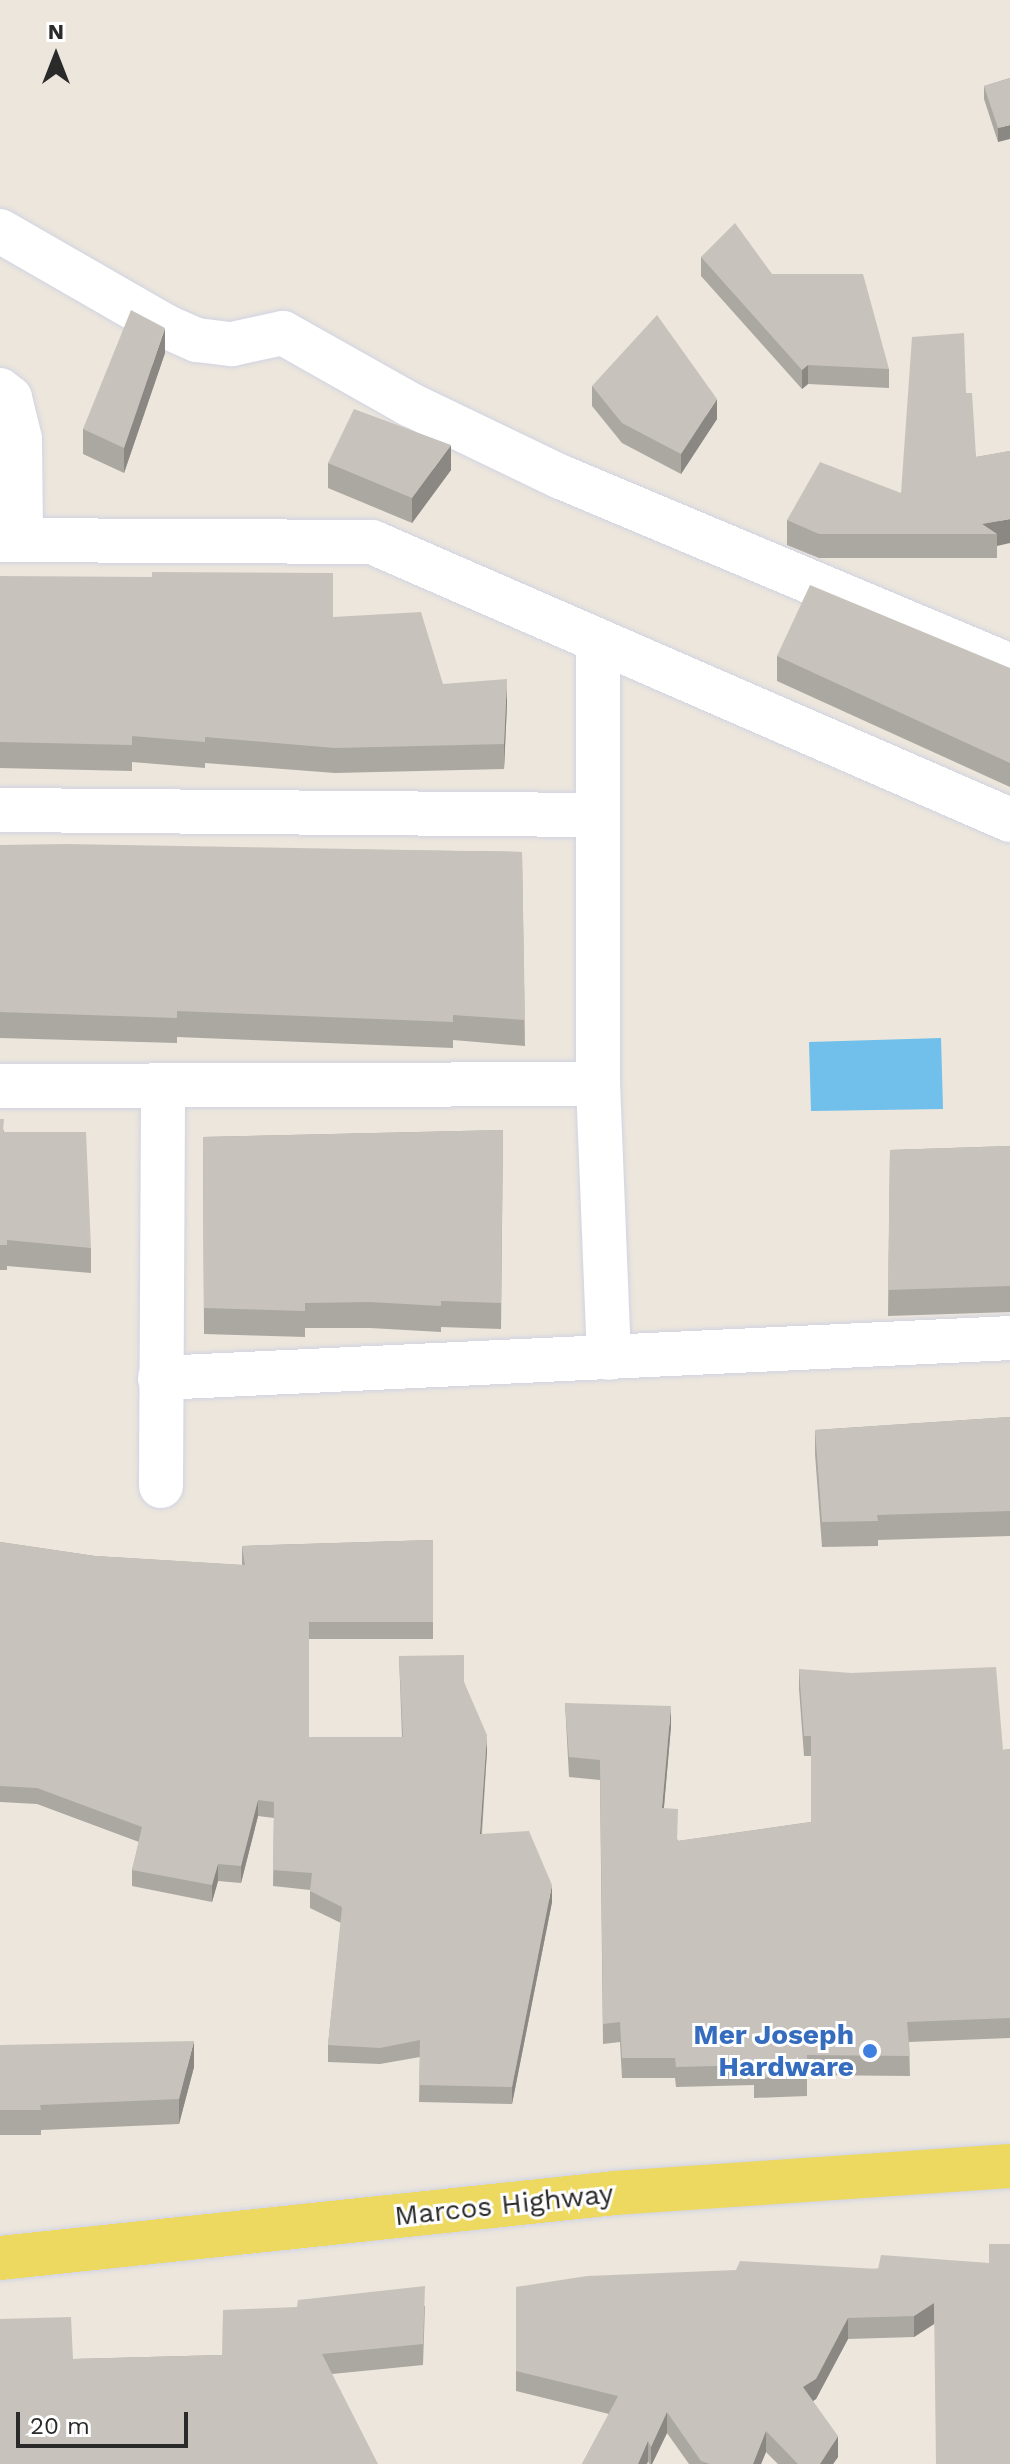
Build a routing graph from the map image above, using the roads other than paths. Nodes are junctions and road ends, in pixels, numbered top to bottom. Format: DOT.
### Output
graph roads {
  1 [pos="0,231"];
  2 [pos="0,390"];
  3 [pos="11,540"];
  4 [pos="598,641"];
  5 [pos="1010,666"];
  6 [pos="0,810"];
  7 [pos="598,815"];
  8 [pos="1010,820"];
  9 [pos="598,1084"];
  10 [pos="0,1086"];
  11 [pos="163,1089"];
  12 [pos="1010,1338"];
  13 [pos="609,1358"];
  14 [pos="160,1378"];
  15 [pos="161,1486"];
  16 [pos="1010,2166"];
  17 [pos="0,2258"];
  1 -- 5 [label="street"];
  2 -- 3 [label="street"];
  3 -- 4 [label="street"];
  4 -- 7 [label="street"];
  4 -- 8 [label="street"];
  6 -- 7 [label="street"];
  7 -- 9 [label="street"];
  9 -- 11 [label="street"];
  9 -- 13 [label="street"];
  10 -- 11 [label="street"];
  11 -- 14 [label="street"];
  12 -- 13 [label="street"];
  13 -- 14 [label="street"];
  14 -- 15 [label="street"];
  16 -- 17 [label="main road, Marcos Highway"];
}
